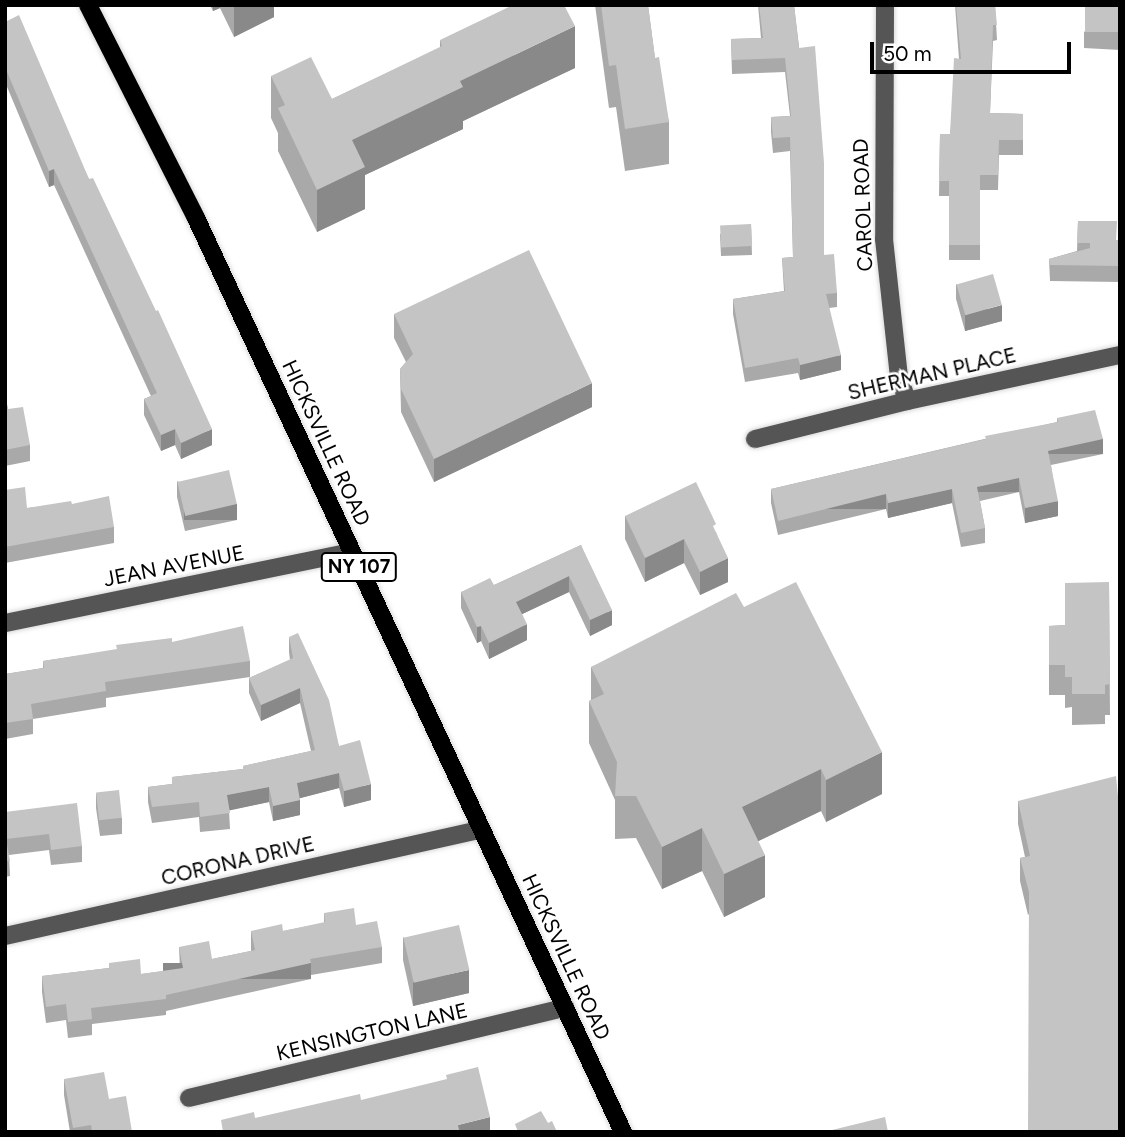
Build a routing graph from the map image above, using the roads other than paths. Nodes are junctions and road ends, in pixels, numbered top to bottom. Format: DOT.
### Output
graph roads {
  1 [pos="88,5"];
  2 [pos="885,5"];
  3 [pos="1120,355"];
  4 [pos="907,401"];
  5 [pos="755,439"];
  6 [pos="352,552"];
  7 [pos="5,623"];
  8 [pos="481,830"];
  9 [pos="5,936"];
  10 [pos="565,1008"];
  11 [pos="189,1098"];
  12 [pos="623,1132"];
  1 -- 6 [label="main road, HICKSVILLE ROAD / NY 107"];
  2 -- 4 [label="street, CAROL ROAD"];
  3 -- 4 [label="street, SHERMAN PLACE"];
  4 -- 5 [label="street, SHERMAN PLACE"];
  6 -- 7 [label="street, JEAN AVENUE"];
  6 -- 8 [label="main road, HICKSVILLE ROAD / NY 107"];
  8 -- 9 [label="street, CORONA DRIVE"];
  8 -- 10 [label="main road, HICKSVILLE ROAD / NY 107"];
  10 -- 11 [label="street, KENSINGTON LANE"];
  10 -- 12 [label="main road, HICKSVILLE ROAD / NY 107"];
}
